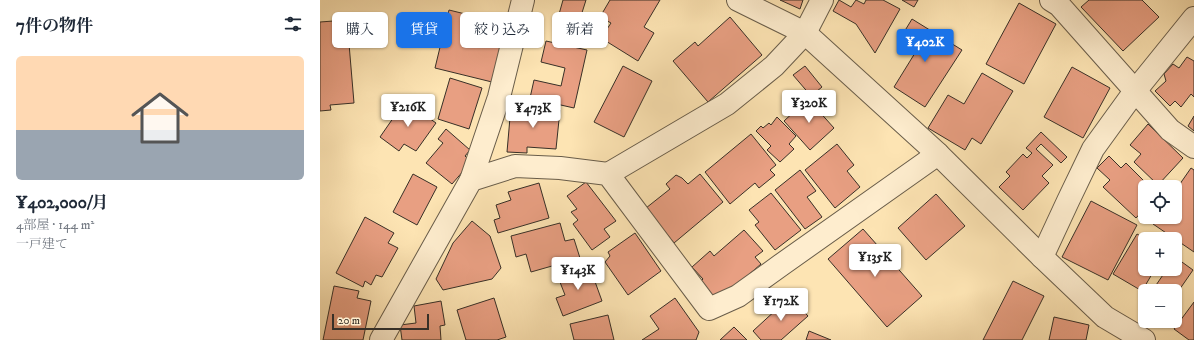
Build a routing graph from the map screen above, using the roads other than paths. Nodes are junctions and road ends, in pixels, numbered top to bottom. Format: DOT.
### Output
graph roads {
  1 [pos="523,0"];
  2 [pos="738,0"];
  3 [pos="822,0"];
  4 [pos="1051,0"];
  5 [pos="1194,18"];
  6 [pos="805,33"];
  7 [pos="1135,91"];
  8 [pos="1194,147"];
  9 [pos="938,154"];
  10 [pos="608,174"];
  11 [pos="472,180"];
  12 [pos="1042,257"];
  13 [pos="381,340"];
  14 [pos="1144,340"];
  1 -- 11 [label="street"];
  2 -- 6 [label="street"];
  3 -- 6 [label="street"];
  4 -- 7 [label="street"];
  5 -- 7 [label="street"];
  6 -- 9 [label="street"];
  6 -- 10 [label="street"];
  7 -- 8 [label="street"];
  7 -- 12 [label="street"];
  9 -- 10 [label="street"];
  9 -- 12 [label="street"];
  10 -- 11 [label="street"];
  11 -- 13 [label="street"];
  12 -- 14 [label="street"];
}
